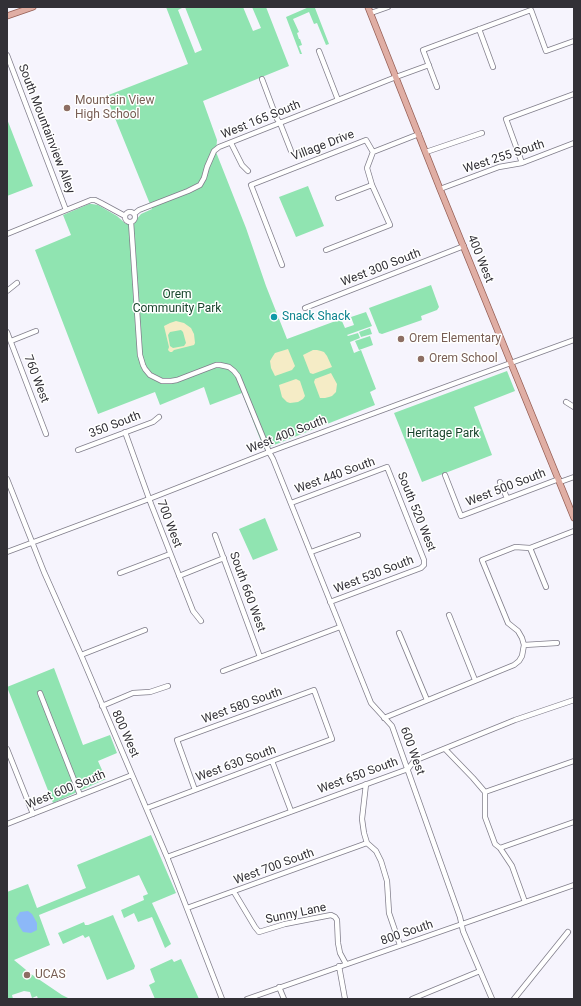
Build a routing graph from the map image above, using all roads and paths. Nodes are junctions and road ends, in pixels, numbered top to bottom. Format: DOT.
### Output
graph roads {
  1 [pos="33,7"];
  2 [pos="368,7"];
  3 [pos="388,7"];
  4 [pos="371,13"];
  5 [pos="7,16"];
  6 [pos="479,29"];
  7 [pos="574,41"];
  8 [pos="319,51"];
  9 [pos="7,55"];
  10 [pos="429,65"];
  11 [pos="493,67"];
  12 [pos="396,77"];
  13 [pos="262,79"];
  14 [pos="437,87"];
  15 [pos="574,94"];
  16 [pos="338,100"];
  17 [pos="280,123"];
  18 [pos="482,133"];
  19 [pos="418,134"];
  20 [pos="231,143"];
  21 [pos="574,143"];
  22 [pos="291,151"];
  23 [pos="373,152"];
  24 [pos="426,152"];
  25 [pos="522,162"];
  26 [pos="248,171"];
  27 [pos="372,185"];
  28 [pos="440,189"];
  29 [pos="338,198"];
  30 [pos="66,210"];
  31 [pos="134,214"];
  32 [pos="125,216"];
  33 [pos="131,222"];
  34 [pos="7,234"];
  35 [pos="464,246"];
  36 [pos="326,250"];
  37 [pos="282,265"];
  38 [pos="17,283"];
  39 [pos="7,291"];
  40 [pos="305,308"];
  41 [pos="36,331"];
  42 [pos="7,332"];
  43 [pos="574,340"];
  44 [pos="10,341"];
  45 [pos="510,363"];
  46 [pos="566,402"];
  47 [pos="574,407"];
  48 [pos="159,417"];
  49 [pos="124,432"];
  50 [pos="46,434"];
  51 [pos="78,450"];
  52 [pos="269,452"];
  53 [pos="387,467"];
  54 [pos="445,475"];
  55 [pos="574,476"];
  56 [pos="7,478"];
  57 [pos="559,480"];
  58 [pos="500,482"];
  59 [pos="507,498"];
  60 [pos="149,499"];
  61 [pos="291,503"];
  62 [pos="574,518"];
  63 [pos="574,531"];
  64 [pos="215,535"];
  65 [pos="358,535"];
  66 [pos="32,542"];
  67 [pos="530,548"];
  68 [pos="7,552"];
  69 [pos="311,552"];
  70 [pos="170,554"];
  71 [pos="224,558"];
  72 [pos="424,565"];
  73 [pos="120,573"];
  74 [pos="179,576"];
  75 [pos="546,587"];
  76 [pos="330,602"];
  77 [pos="449,615"];
  78 [pos="201,621"];
  79 [pos="340,627"];
  80 [pos="145,630"];
  81 [pos="399,633"];
  82 [pos="557,643"];
  83 [pos="524,645"];
  84 [pos="81,655"];
  85 [pos="260,657"];
  86 [pos="223,671"];
  87 [pos="475,680"];
  88 [pos="168,686"];
  89 [pos="40,693"];
  90 [pos="427,700"];
  91 [pos="574,700"];
  92 [pos="102,706"];
  93 [pos="384,718"];
  94 [pos="332,739"];
  95 [pos="7,749"];
  96 [pos="445,749"];
  97 [pos="272,761"];
  98 [pos="574,761"];
  99 [pos="408,769"];
  100 [pos="132,775"];
  101 [pos="366,784"];
  102 [pos="195,790"];
  103 [pos="485,792"];
  104 [pos="80,795"];
  105 [pos="147,808"];
  106 [pos="291,812"];
  107 [pos="33,814"];
  108 [pos="574,822"];
  109 [pos="7,824"];
  110 [pos="367,843"];
  111 [pos="500,848"];
  112 [pos="167,857"];
  113 [pos="574,885"];
  114 [pos="234,892"];
  115 [pos="525,902"];
  116 [pos="187,908"];
  117 [pos="462,924"];
  118 [pos="568,932"];
  119 [pos="400,945"];
  120 [pos="346,964"];
  121 [pos="339,966"];
  122 [pos="480,971"];
  123 [pos="279,987"];
  124 [pos="222,999"];
  125 [pos="247,999"];
  126 [pos="284,999"];
  127 [pos="345,999"];
  128 [pos="412,999"];
  129 [pos="492,999"];
  130 [pos="514,999"];
  1 -- 5 [label="main road"];
  2 -- 4 [label="main road, 400 West"];
  3 -- 4 [label="street"];
  4 -- 12 [label="main road, 400 West"];
  6 -- 7 [label="street"];
  6 -- 10 [label="street"];
  6 -- 11 [label="street"];
  8 -- 16 [label="street"];
  9 -- 30 [label="street, South Mountainview Alley"];
  10 -- 12 [label="street, West 165 South"];
  10 -- 14 [label="street"];
  12 -- 16 [label="street, West 165 South"];
  12 -- 19 [label="main road, 400 West"];
  13 -- 17 [label="street"];
  15 -- 25 [label="street"];
  16 -- 17 [label="street, West 165 South"];
  17 -- 20 [label="street, West 165 South"];
  17 -- 22 [label="street"];
  18 -- 24 [label="street"];
  19 -- 23 [label="street"];
  19 -- 24 [label="main road, 400 West"];
  20 -- 26 [label="street"];
  20 -- 31 [label="street, West 165 South"];
  21 -- 25 [label="street, West 255 South"];
  23 -- 27 [label="street"];
  23 -- 37 [label="street, Village Drive"];
  24 -- 28 [label="main road, 400 West"];
  25 -- 28 [label="street, West 255 South"];
  27 -- 29 [label="street"];
  27 -- 36 [label="street"];
  28 -- 35 [label="main road, 400 West"];
  30 -- 32 [label="street"];
  30 -- 34 [label="street"];
  31 -- 32 [label="street, West 165 South"];
  31 -- 33 [label="street"];
  32 -- 33 [label="street"];
  33 -- 52 [label="street, 600 West"];
  35 -- 40 [label="street, West 300 South"];
  35 -- 45 [label="main road, 400 West"];
  38 -- 39 [label="street"];
  41 -- 44 [label="street"];
  42 -- 44 [label="street, 760 West"];
  43 -- 45 [label="street, West 400 South"];
  44 -- 50 [label="street, 760 West"];
  45 -- 52 [label="street, West 400 South"];
  45 -- 57 [label="main road, 400 West"];
  46 -- 47 [label="street"];
  48 -- 49 [label="street, 350 South"];
  49 -- 51 [label="street, 350 South"];
  49 -- 60 [label="street, 700 West"];
  52 -- 60 [label="street, West 400 South"];
  52 -- 61 [label="street, 600 West"];
  53 -- 61 [label="street, West 440 South"];
  53 -- 72 [label="street, South 520 West"];
  54 -- 59 [label="street, West 500 South"];
  55 -- 57 [label="street, West 500 South"];
  56 -- 66 [label="street, 800 West"];
  57 -- 59 [label="street, West 500 South"];
  57 -- 62 [label="main road, 400 West"];
  58 -- 59 [label="street"];
  60 -- 66 [label="street, West 400 South"];
  60 -- 70 [label="street, 700 West"];
  61 -- 69 [label="street, 600 West"];
  63 -- 67 [label="street"];
  64 -- 71 [label="street, South 660 West"];
  65 -- 69 [label="street"];
  66 -- 68 [label="street, West 400 South"];
  66 -- 84 [label="street, 800 West"];
  67 -- 75 [label="street"];
  67 -- 83 [label="street"];
  69 -- 76 [label="street, 600 West"];
  70 -- 73 [label="street"];
  70 -- 74 [label="street, 700 West"];
  71 -- 74 [label="street"];
  71 -- 85 [label="street, South 660 West"];
  72 -- 76 [label="street, West 530 South"];
  74 -- 78 [label="street, 700 West"];
  76 -- 79 [label="street, 600 West"];
  77 -- 87 [label="street"];
  79 -- 85 [label="street"];
  79 -- 93 [label="street, 600 West"];
  80 -- 84 [label="street"];
  81 -- 90 [label="street"];
  82 -- 83 [label="street"];
  83 -- 87 [label="street"];
  84 -- 92 [label="street, 800 West"];
  85 -- 86 [label="street"];
  87 -- 90 [label="street"];
  88 -- 92 [label="street"];
  89 -- 104 [label="street"];
  90 -- 93 [label="street"];
  91 -- 96 [label="street, West 650 South"];
  92 -- 100 [label="street, 800 West"];
  93 -- 99 [label="street, 600 West"];
  94 -- 97 [label="street, West 630 South"];
  94 -- 102 [label="street, West 580 South"];
  95 -- 107 [label="street"];
  96 -- 99 [label="street, West 650 South"];
  96 -- 103 [label="street"];
  97 -- 102 [label="street, West 630 South"];
  97 -- 106 [label="street"];
  98 -- 103 [label="street"];
  99 -- 101 [label="street, West 650 South"];
  99 -- 117 [label="street, 600 West"];
  100 -- 104 [label="street, West 600 South"];
  100 -- 105 [label="street, 800 West"];
  101 -- 106 [label="street, West 650 South"];
  101 -- 110 [label="street"];
  102 -- 105 [label="street, West 630 South"];
  103 -- 111 [label="street"];
  104 -- 107 [label="street, West 600 South"];
  105 -- 112 [label="street, 800 West"];
  106 -- 112 [label="street, West 650 South"];
  107 -- 109 [label="street, West 600 South"];
  108 -- 111 [label="street"];
  110 -- 114 [label="street, West 700 South"];
  110 -- 119 [label="street"];
  111 -- 115 [label="street"];
  112 -- 116 [label="street, 800 West"];
  113 -- 115 [label="street, 800 South"];
  114 -- 116 [label="street, West 700 South"];
  114 -- 120 [label="street, Sunny Lane"];
  115 -- 117 [label="street, 800 South"];
  116 -- 124 [label="street, 800 West"];
  117 -- 119 [label="street, 800 South"];
  117 -- 122 [label="street, 600 West"];
  118 -- 130 [label="street"];
  119 -- 120 [label="street, 800 South"];
  120 -- 121 [label="street, 800 South"];
  121 -- 123 [label="street, 800 South"];
  121 -- 127 [label="street"];
  122 -- 128 [label="street"];
  122 -- 129 [label="street, 600 West"];
  123 -- 125 [label="street, 800 South"];
  123 -- 126 [label="street"];
}
